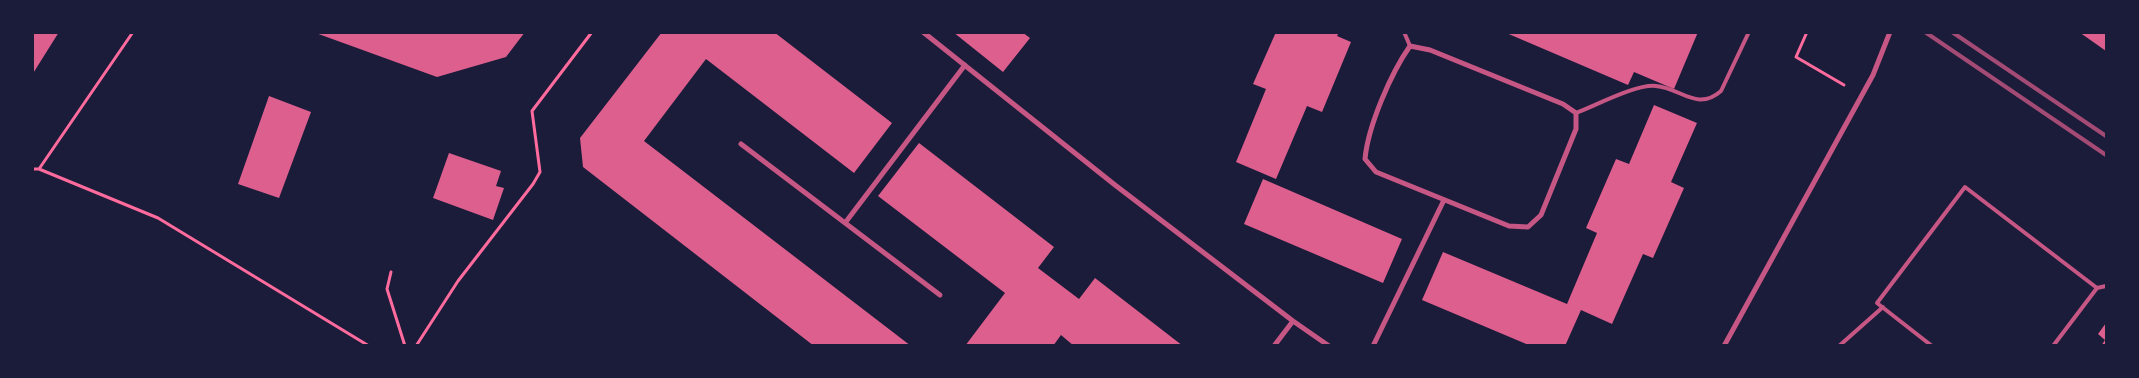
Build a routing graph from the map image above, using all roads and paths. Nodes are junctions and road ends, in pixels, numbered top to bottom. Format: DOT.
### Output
graph roads {
  1 [pos="133,32"];
  2 [pos="592,32"];
  3 [pos="923,32"];
  4 [pos="1404,32"];
  5 [pos="1808,32"];
  6 [pos="1890,32"];
  7 [pos="1748,34"];
  8 [pos="1410,46"];
  9 [pos="965,65"];
  10 [pos="1834,79"];
  11 [pos="1576,113"];
  12 [pos="741,144"];
  13 [pos="32,169"];
  14 [pos="39,169"];
  15 [pos="1444,200"];
  16 [pos="845,223"];
  17 [pos="391,272"];
  18 [pos="2106,286"];
  19 [pos="2097,288"];
  20 [pos="940,295"];
  21 [pos="1883,307"];
  22 [pos="1293,321"];
  23 [pos="369,346"];
  24 [pos="405,346"];
  25 [pos="416,346"];
  26 [pos="1274,346"];
  27 [pos="1329,346"];
  28 [pos="1373,346"];
  29 [pos="1724,346"];
  30 [pos="1839,346"];
  31 [pos="1932,346"];
  32 [pos="2053,346"];
  1 -- 14 [label="path"];
  2 -- 25 [label="path"];
  3 -- 9 [label="street"];
  4 -- 8 [label="lane"];
  5 -- 10 [label="path"];
  6 -- 29 [label="street"];
  7 -- 11 [label="lane"];
  8 -- 11 [label="street"];
  8 -- 15 [label="street"];
  9 -- 16 [label="street"];
  9 -- 22 [label="street"];
  11 -- 15 [label="street"];
  12 -- 16 [label="street"];
  13 -- 14 [label="path"];
  14 -- 23 [label="path"];
  15 -- 28 [label="street"];
  16 -- 20 [label="street"];
  17 -- 24 [label="path"];
  18 -- 19 [label="lane"];
  19 -- 21 [label="lane"];
  19 -- 32 [label="lane"];
  21 -- 30 [label="lane"];
  21 -- 31 [label="lane"];
  22 -- 26 [label="street"];
  22 -- 27 [label="street"];
}
